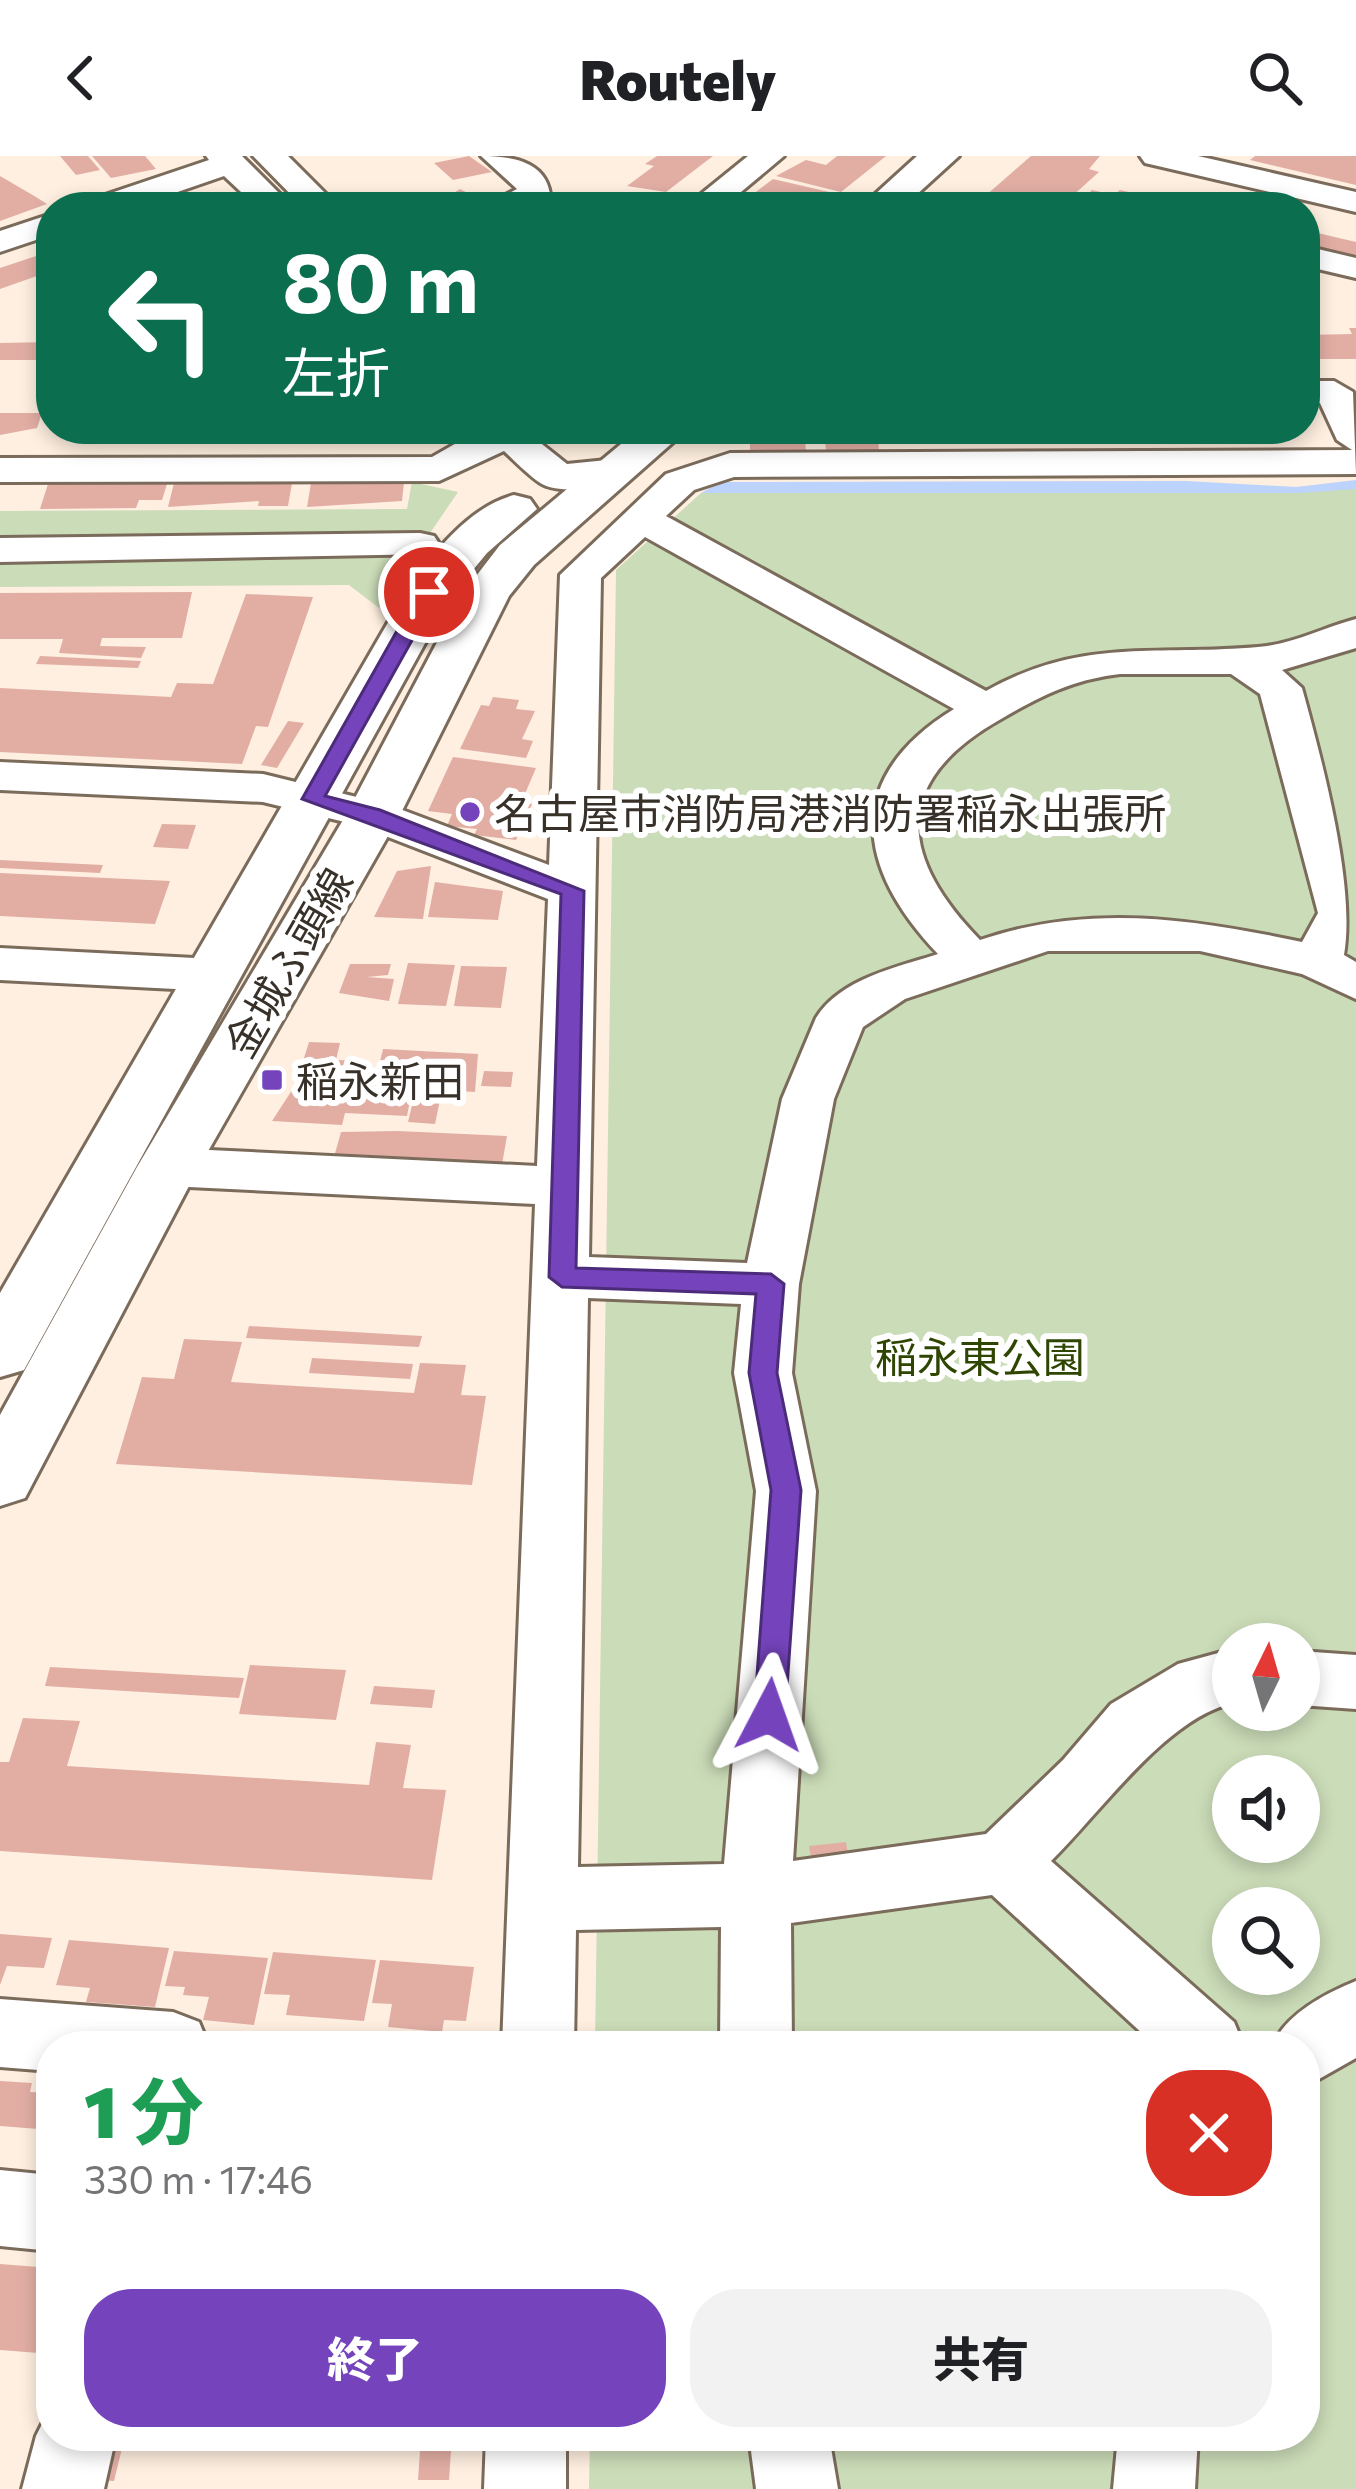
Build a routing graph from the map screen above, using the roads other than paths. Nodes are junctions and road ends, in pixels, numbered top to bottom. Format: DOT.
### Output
graph roads {
  1 [pos="269,156"];
  2 [pos="497,156"];
  3 [pos="768,156"];
  4 [pos="940,156"];
  5 [pos="980,156"];
  6 [pos="1156,156"];
  7 [pos="226,160"];
  8 [pos="1223,163"];
  9 [pos="142,192"];
  10 [pos="260,192"];
  11 [pos="306,192"];
  12 [pos="534,192"];
  13 [pos="721,192"];
  14 [pos="898,192"];
  15 [pos="938,192"];
  16 [pos="1211,192"];
  17 [pos="1356,202"];
  18 [pos="36,229"];
  19 [pos="0,242"];
  20 [pos="1320,260"];
  21 [pos="1356,268"];
  22 [pos="1320,392"];
  23 [pos="1356,440"];
  24 [pos="482,444"];
  25 [pos="538,444"];
  26 [pos="639,444"];
  27 [pos="1356,462"];
  28 [pos="601,465"];
  29 [pos="0,470"];
  30 [pos="420,544"];
  31 [pos="0,550"];
  32 [pos="1356,632"];
  33 [pos="1246,665"];
  34 [pos="984,708"];
  35 [pos="0,776"];
  36 [pos="313,799"];
  37 [pos="373,814"];
  38 [pos="572,891"];
  39 [pos="1349,914"];
  40 [pos="968,956"];
  41 [pos="0,964"];
  42 [pos="1337,972"];
  43 [pos="214,975"];
  44 [pos="168,1167"];
  45 [pos="565,1186"];
  46 [pos="562,1277"];
  47 [pos="771,1284"];
  48 [pos="0,1352"];
  49 [pos="0,1479"];
  50 [pos="1320,1679"];
  51 [pos="1212,1681"];
  52 [pos="1356,1682"];
  53 [pos="1004,1862"];
  54 [pos="756,1895"];
  55 [pos="542,1899"];
  56 [pos="1356,2015"];
  57 [pos="538,2031"];
  58 [pos="756,2031"];
  59 [pos="1191,2031"];
  60 [pos="0,2033"];
  61 [pos="36,2036"];
  62 [pos="1320,2042"];
  63 [pos="0,2208"];
  64 [pos="36,2212"];
  65 [pos="72,2451"];
  66 [pos="526,2451"];
  67 [pos="791,2451"];
  68 [pos="1157,2451"];
  69 [pos="63,2489"];
  70 [pos="525,2489"];
  71 [pos="797,2489"];
  72 [pos="1154,2489"];
  1 -- 11 [label="street"];
  2 -- 12 [label="street"];
  3 -- 13 [label="street"];
  4 -- 14 [label="main road"];
  5 -- 15 [label="main road"];
  6 -- 8 [label="street"];
  7 -- 9 [label="street"];
  7 -- 10 [label="street"];
  8 -- 16 [label="street"];
  8 -- 17 [label="street"];
  18 -- 19 [label="street"];
  20 -- 21 [label="street"];
  22 -- 23 [label="street"];
  24 -- 29 [label="street"];
  25 -- 28 [label="street"];
  26 -- 28 [label="main road, 金城ふ頭線"];
  27 -- 28 [label="street"];
  28 -- 34 [label="street"];
  28 -- 36 [label="main road, 金城ふ頭線"];
  28 -- 37 [label="main road, 金城ふ頭線"];
  28 -- 38 [label="street"];
  30 -- 31 [label="street"];
  32 -- 33 [label="street"];
  33 -- 34 [label="street"];
  33 -- 39 [label="street"];
  34 -- 40 [label="street"];
  35 -- 36 [label="street"];
  36 -- 37 [label="street"];
  36 -- 43 [label="main road, 金城ふ頭線"];
  37 -- 38 [label="street"];
  37 -- 44 [label="main road, 金城ふ頭線"];
  38 -- 45 [label="street"];
  39 -- 42 [label="street"];
  40 -- 42 [label="street"];
  40 -- 47 [label="street"];
  41 -- 43 [label="street"];
  43 -- 48 [label="main road, 金城ふ頭線"];
  44 -- 45 [label="street"];
  44 -- 49 [label="main road, 金城ふ頭線"];
  45 -- 46 [label="street"];
  46 -- 47 [label="street"];
  46 -- 55 [label="street"];
  47 -- 54 [label="street"];
  50 -- 52 [label="street"];
  51 -- 53 [label="street"];
  53 -- 54 [label="street"];
  53 -- 59 [label="street"];
  54 -- 55 [label="street"];
  54 -- 58 [label="street"];
  55 -- 57 [label="street"];
  56 -- 62 [label="street"];
  60 -- 61 [label="street"];
  63 -- 64 [label="street"];
  65 -- 69 [label="street"];
  66 -- 70 [label="street"];
  67 -- 71 [label="street"];
  68 -- 72 [label="street"];
}
